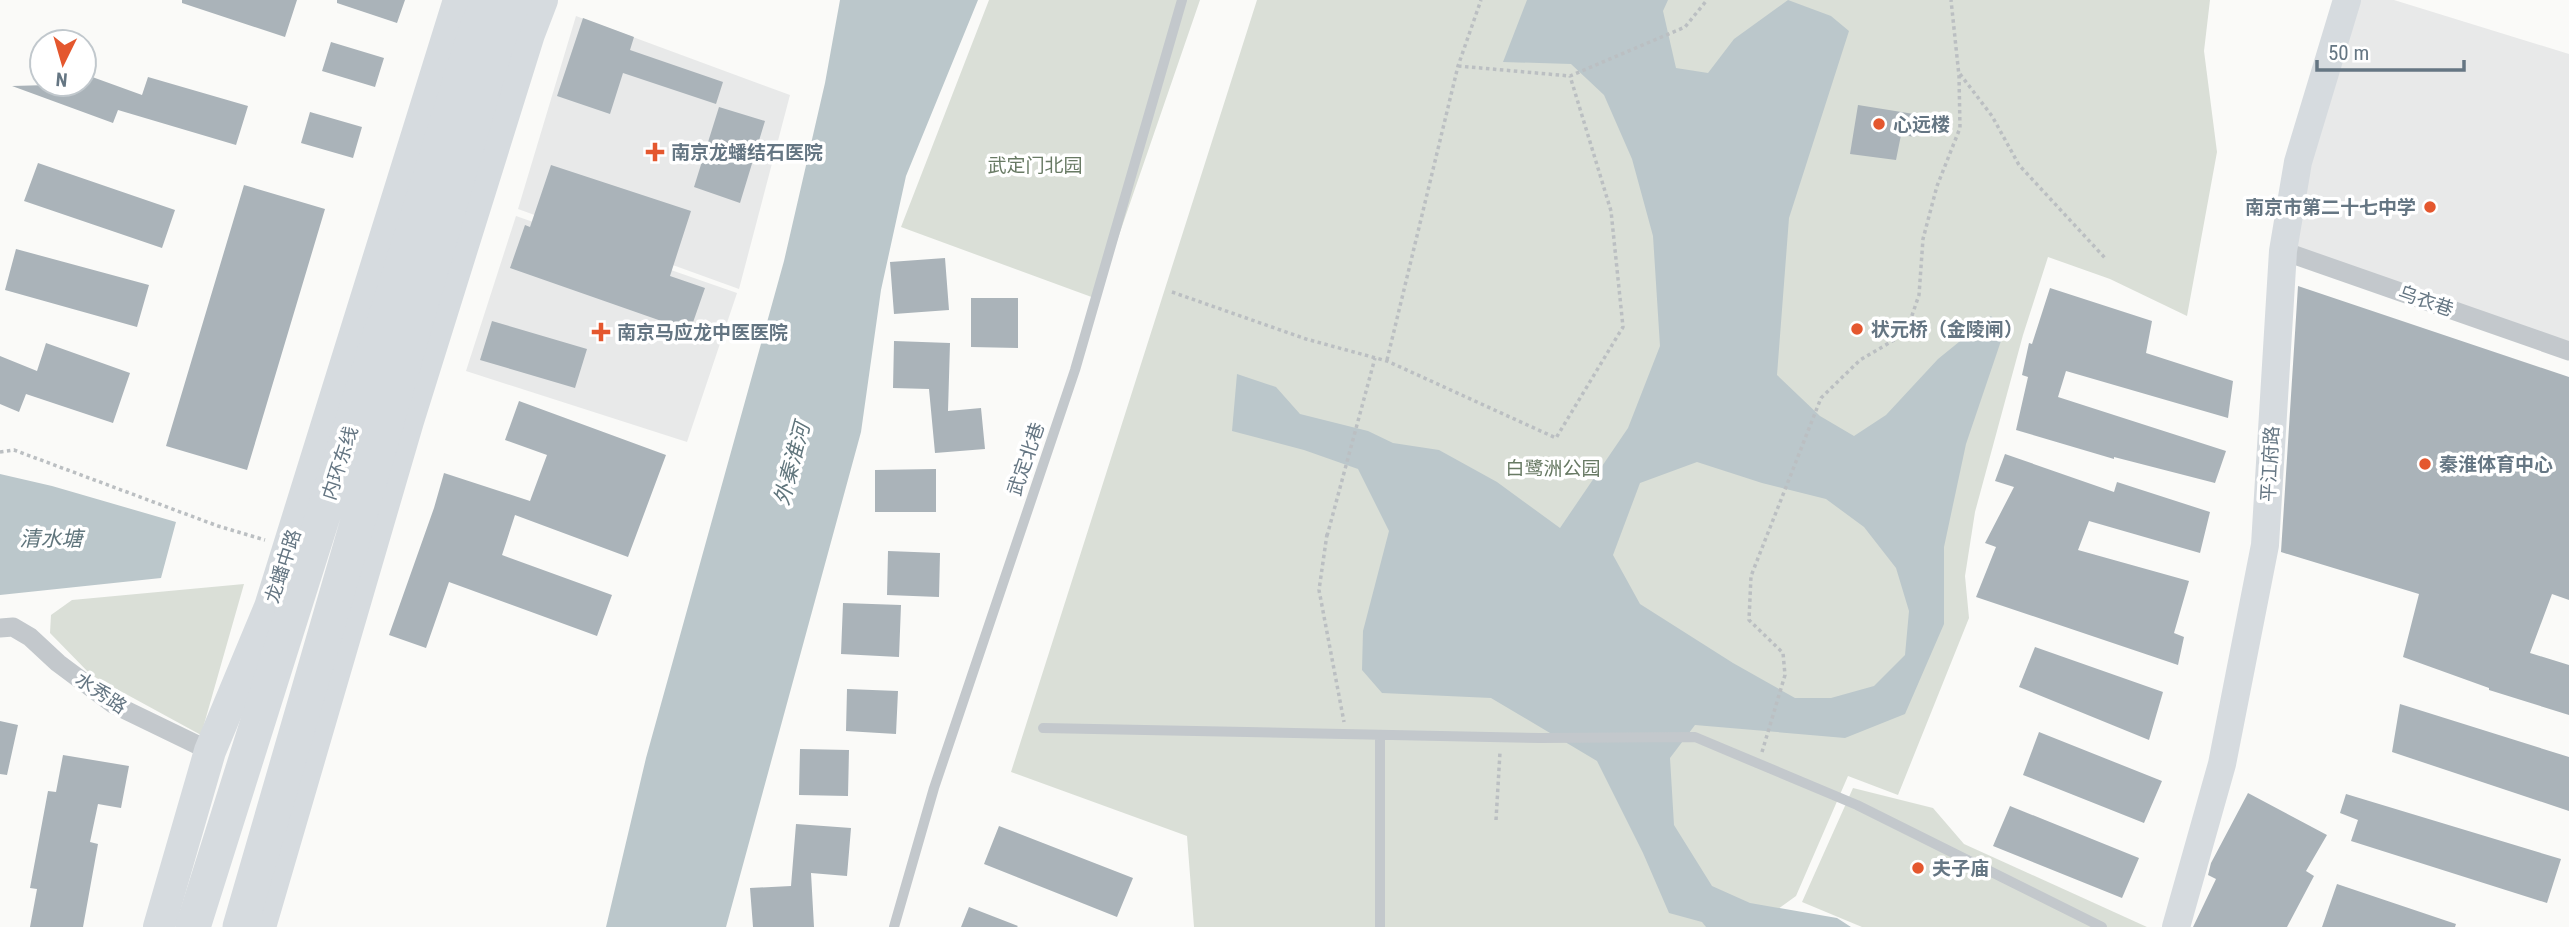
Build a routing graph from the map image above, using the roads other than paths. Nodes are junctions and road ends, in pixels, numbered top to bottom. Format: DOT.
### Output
graph roads {
  1 [pos="459,0"];
  2 [pos="489,0"];
  3 [pos="514,0"];
  4 [pos="542,0"];
  5 [pos="1182,0"];
  6 [pos="2347,0"];
  7 [pos="2283,251"];
  8 [pos="2569,351"];
  9 [pos="0,628"];
  10 [pos="1043,728"];
  11 [pos="1380,735"];
  12 [pos="210,751"];
  13 [pos="159,927"];
  14 [pos="192,927"];
  15 [pos="240,927"];
  16 [pos="260,927"];
  17 [pos="894,927"];
  18 [pos="1380,927"];
  19 [pos="2102,927"];
  20 [pos="2176,927"];
  1 -- 12 [label="main road, 龙蟠中路"];
  2 -- 14 [label="highway, 内环东线"];
  3 -- 15 [label="highway, 内环东线"];
  4 -- 16 [label="main road"];
  5 -- 17 [label="lane, 武定北巷"];
  6 -- 7 [label="street, 平江府路"];
  7 -- 8 [label="street, 乌衣巷"];
  7 -- 20 [label="street, 平江府路"];
  9 -- 12 [label="street, 水秀路"];
  10 -- 11 [label="lane"];
  11 -- 18 [label="lane"];
  11 -- 19 [label="lane"];
  12 -- 13 [label="main road, 龙蟠中路"];
}
